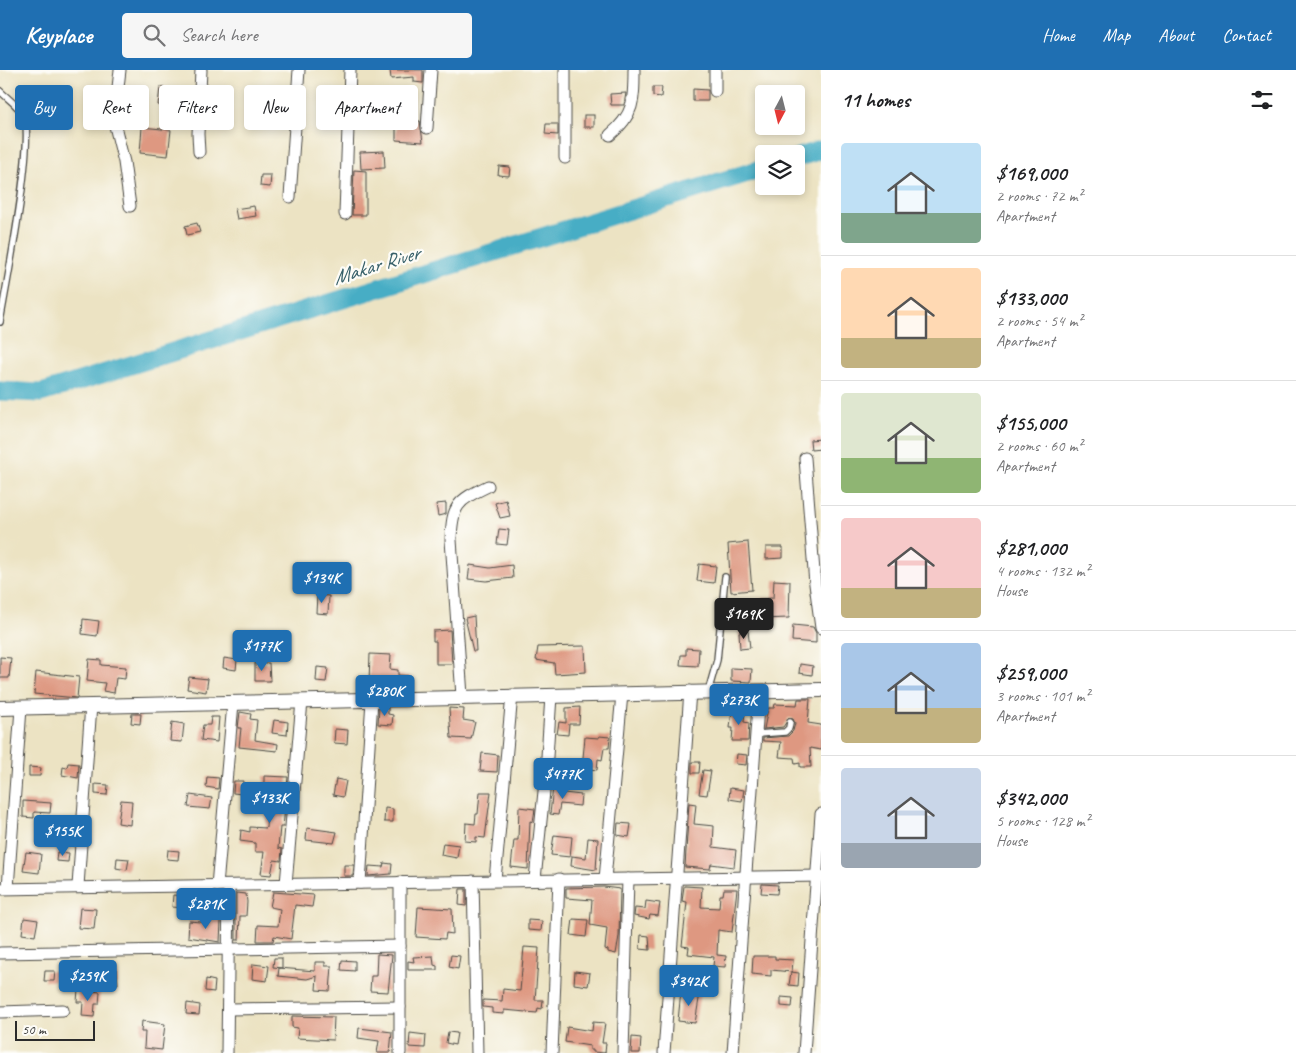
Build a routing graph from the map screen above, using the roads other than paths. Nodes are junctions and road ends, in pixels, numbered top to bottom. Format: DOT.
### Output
graph roads {
  1 [pos="120,70"];
  2 [pos="201,70"];
  3 [pos="299,70"];
  4 [pos="350,70"];
  5 [pos="431,70"];
  6 [pos="565,70"];
  7 [pos="634,70"];
  8 [pos="715,70"];
  9 [pos="0,91"];
  10 [pos="715,91"];
  11 [pos="427,128"];
  12 [pos="610,135"];
  13 [pos="200,152"];
  14 [pos="565,158"];
  15 [pos="290,197"];
  16 [pos="130,206"];
  17 [pos="345,214"];
  18 [pos="0,322"];
  19 [pos="805,458"];
  20 [pos="488,486"];
  21 [pos="725,577"];
  22 [pos="821,628"];
  23 [pos="821,690"];
  24 [pos="690,691"];
  25 [pos="708,692"];
  26 [pos="759,692"];
  27 [pos="622,694"];
  28 [pos="512,695"];
  29 [pos="462,696"];
  30 [pos="551,696"];
  31 [pos="372,700"];
  32 [pos="302,701"];
  33 [pos="233,703"];
  34 [pos="91,705"];
  35 [pos="0,708"];
  36 [pos="21,708"];
  37 [pos="790,722"];
  38 [pos="758,734"];
  39 [pos="821,814"];
  40 [pos="818,876"];
  41 [pos="745,877"];
  42 [pos="678,878"];
  43 [pos="535,879"];
  44 [pos="559,879"];
  45 [pos="605,879"];
  46 [pos="628,879"];
  47 [pos="495,880"];
  48 [pos="473,881"];
  49 [pos="400,882"];
  50 [pos="360,883"];
  51 [pos="286,884"];
  52 [pos="78,886"];
  53 [pos="223,886"];
  54 [pos="4,888"];
  55 [pos="400,946"];
  56 [pos="229,949"];
  57 [pos="0,953"];
  58 [pos="400,1007"];
  59 [pos="229,1009"];
  60 [pos="63,1010"];
  61 [pos="0,1012"];
  62 [pos="227,1053"];
  63 [pos="400,1053"];
  64 [pos="477,1053"];
  65 [pos="552,1053"];
  66 [pos="623,1053"];
  67 [pos="664,1053"];
  68 [pos="733,1053"];
  69 [pos="804,1053"];
  1 -- 16 [label="street"];
  2 -- 13 [label="street"];
  3 -- 15 [label="street"];
  4 -- 17 [label="street"];
  5 -- 11 [label="street"];
  6 -- 14 [label="street"];
  7 -- 12 [label="street"];
  8 -- 10 [label="street"];
  9 -- 18 [label="lane"];
  19 -- 22 [label="street"];
  20 -- 29 [label="street"];
  21 -- 25 [label="lane"];
  23 -- 26 [label="street"];
  24 -- 25 [label="street"];
  24 -- 27 [label="street"];
  24 -- 42 [label="street"];
  25 -- 26 [label="street"];
  26 -- 38 [label="street"];
  27 -- 30 [label="street"];
  27 -- 45 [label="street"];
  28 -- 29 [label="street"];
  28 -- 30 [label="street"];
  28 -- 47 [label="street"];
  29 -- 31 [label="street"];
  30 -- 43 [label="street"];
  31 -- 32 [label="street"];
  31 -- 50 [label="street"];
  32 -- 33 [label="street"];
  32 -- 51 [label="street"];
  33 -- 34 [label="street"];
  33 -- 53 [label="street"];
  34 -- 36 [label="street"];
  34 -- 52 [label="street"];
  35 -- 36 [label="street"];
  36 -- 54 [label="street"];
  37 -- 38 [label="lane"];
  38 -- 41 [label="street"];
  39 -- 40 [label="street"];
  40 -- 41 [label="street"];
  40 -- 69 [label="street"];
  41 -- 42 [label="street"];
  41 -- 68 [label="street"];
  42 -- 46 [label="street"];
  42 -- 67 [label="street"];
  43 -- 44 [label="street"];
  43 -- 47 [label="street"];
  44 -- 45 [label="street"];
  44 -- 65 [label="street"];
  45 -- 46 [label="street"];
  46 -- 66 [label="street"];
  47 -- 48 [label="street"];
  48 -- 49 [label="street"];
  48 -- 64 [label="street"];
  49 -- 50 [label="street"];
  49 -- 55 [label="street"];
  50 -- 51 [label="street"];
  51 -- 53 [label="street"];
  52 -- 53 [label="street"];
  52 -- 54 [label="street"];
  53 -- 56 [label="street"];
  55 -- 56 [label="street"];
  55 -- 58 [label="street"];
  56 -- 57 [label="street"];
  56 -- 59 [label="street"];
  58 -- 59 [label="street"];
  58 -- 63 [label="street"];
  59 -- 62 [label="street"];
  60 -- 61 [label="street"];
}
